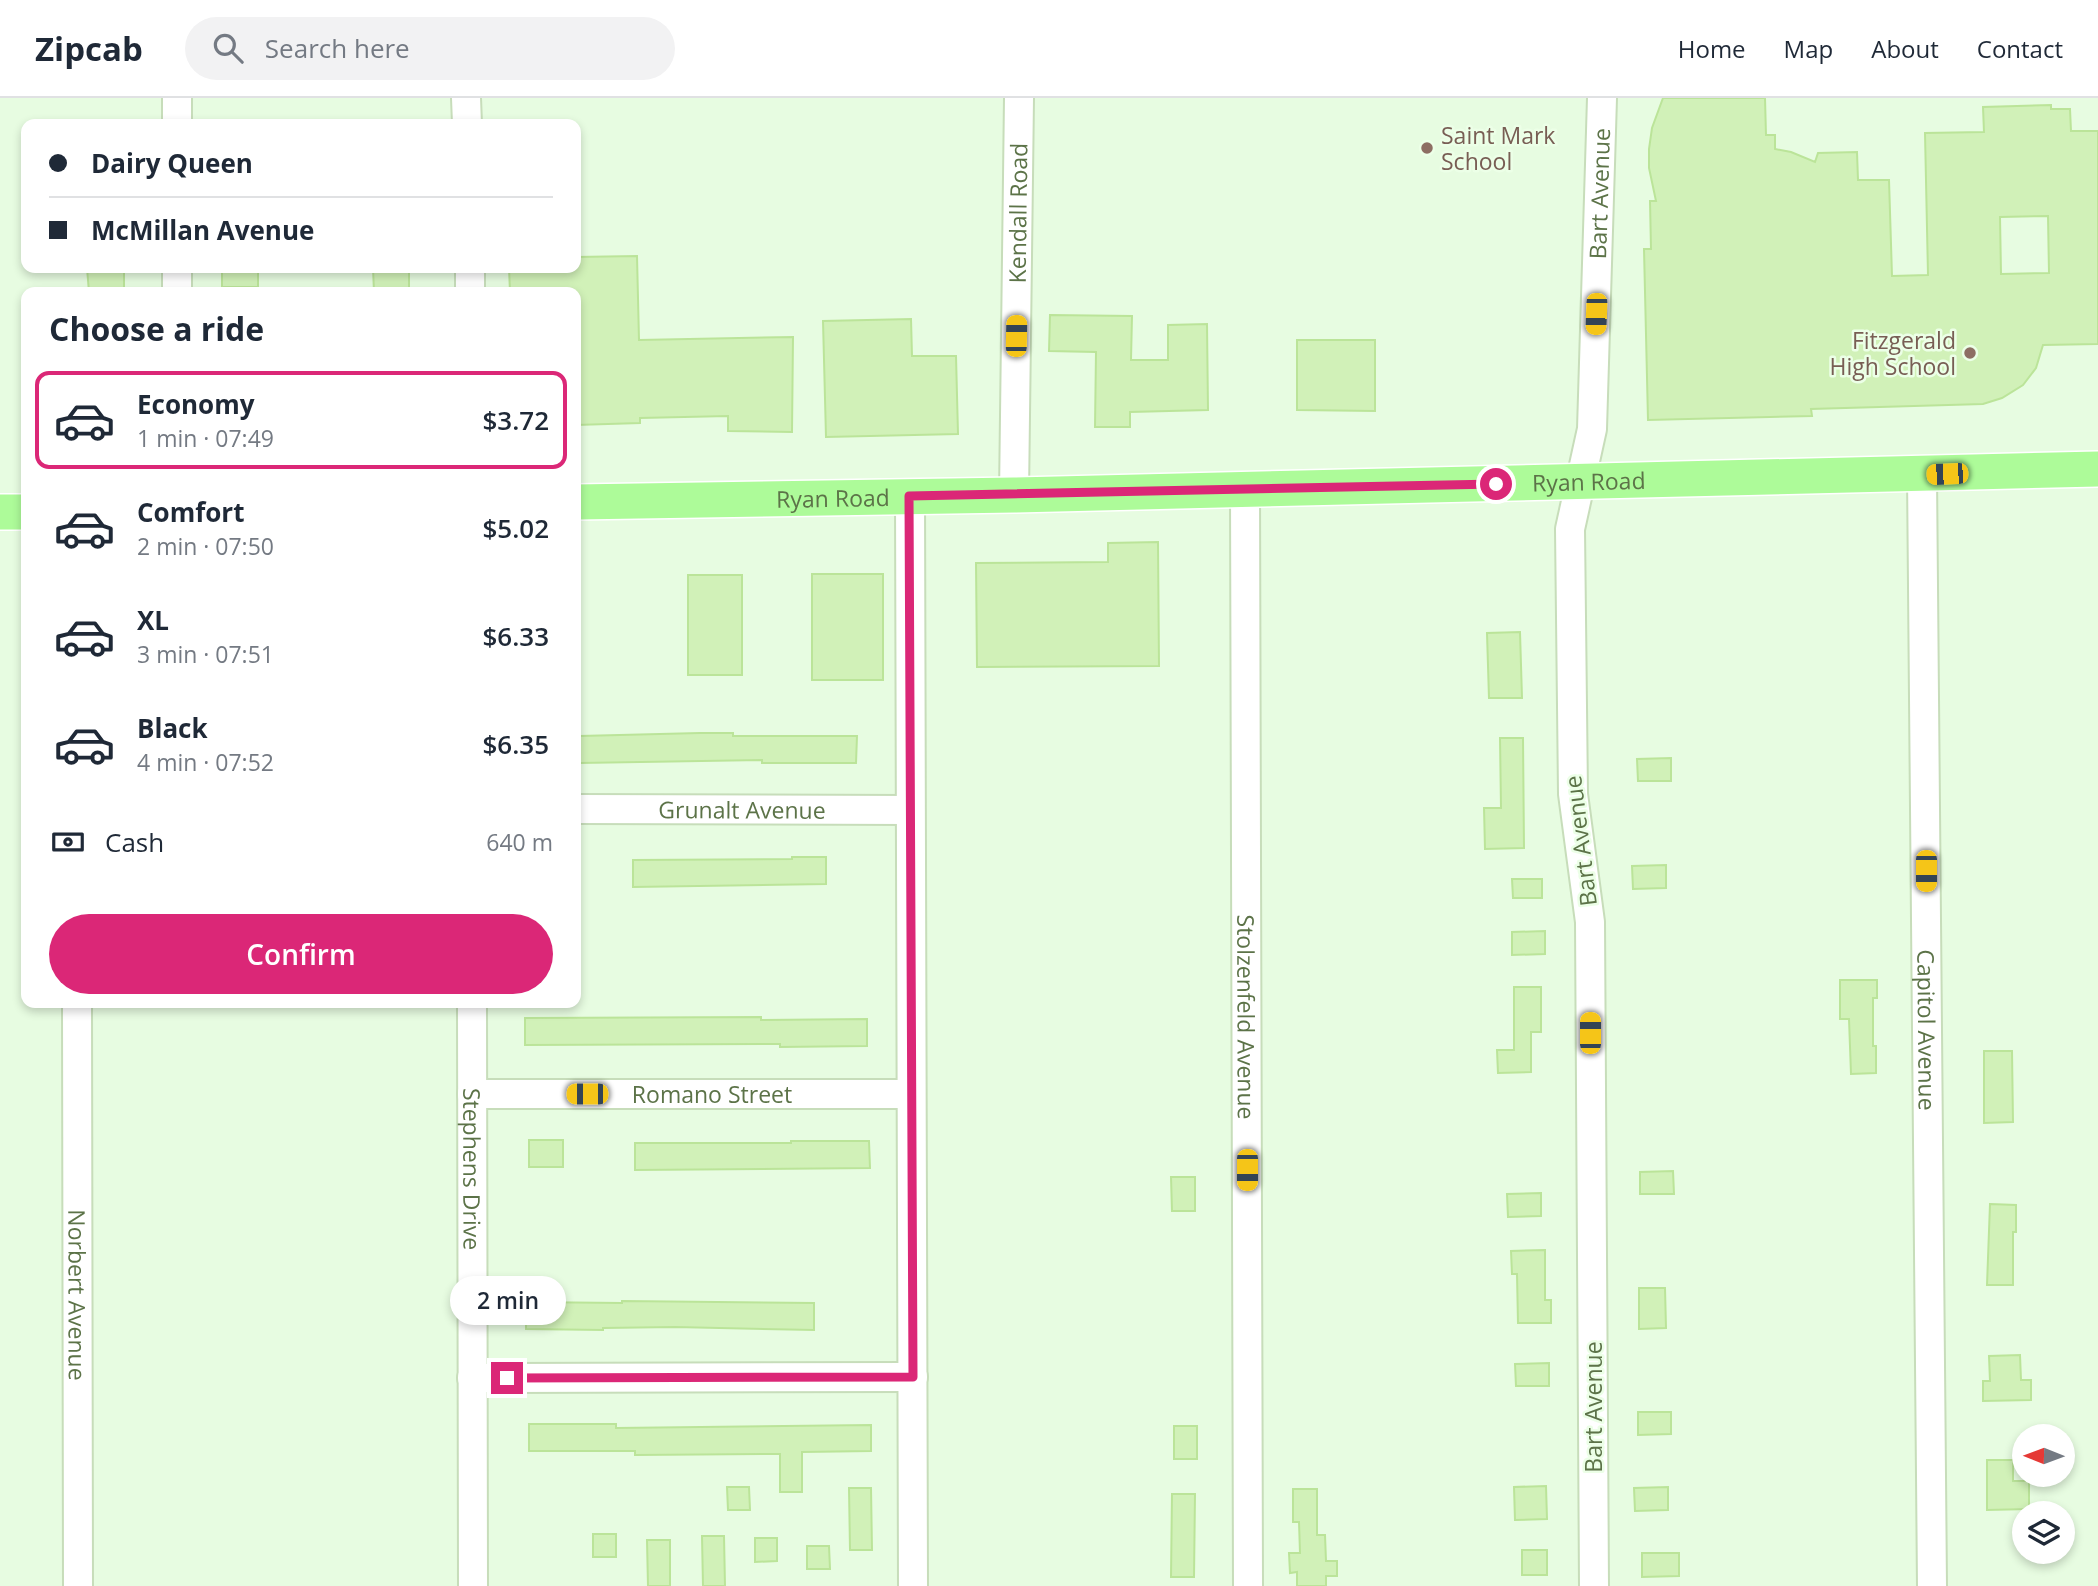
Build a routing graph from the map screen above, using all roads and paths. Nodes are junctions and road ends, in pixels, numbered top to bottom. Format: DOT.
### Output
graph roads {
  1 [pos="177,98"];
  2 [pos="466,98"];
  3 [pos="1019,98"];
  4 [pos="1602,98"];
  5 [pos="177,119"];
  6 [pos="467,119"];
  7 [pos="2098,469"];
  8 [pos="1922,475"];
  9 [pos="1581,482"];
  10 [pos="1245,489"];
  11 [pos="1014,495"];
  12 [pos="909,496"];
  13 [pos="581,502"];
  14 [pos="0,512"];
  15 [pos="21,512"];
  16 [pos="581,810"];
  17 [pos="910,810"];
  18 [pos="77,1008"];
  19 [pos="472,1008"];
  20 [pos="472,1094"];
  21 [pos="911,1094"];
  22 [pos="913,1377"];
  23 [pos="472,1378"];
  24 [pos="78,1586"];
  25 [pos="473,1586"];
  26 [pos="913,1586"];
  27 [pos="1248,1586"];
  28 [pos="1594,1586"];
  29 [pos="1932,1586"];
  1 -- 5 [label="street"];
  2 -- 6 [label="street"];
  3 -- 11 [label="street, Kendall Road"];
  4 -- 9 [label="street, Bart Avenue"];
  7 -- 8 [label="main road, Ryan Road"];
  8 -- 9 [label="main road, Ryan Road"];
  8 -- 29 [label="street, Capitol Avenue"];
  9 -- 10 [label="main road, Ryan Road"];
  9 -- 28 [label="street, Bart Avenue"];
  10 -- 11 [label="main road, Ryan Road"];
  10 -- 27 [label="street, Stolzenfeld Avenue"];
  11 -- 12 [label="main road, Ryan Road"];
  12 -- 13 [label="main road, Ryan Road"];
  12 -- 17 [label="street"];
  14 -- 15 [label="main road"];
  16 -- 17 [label="street, Grunalt Avenue"];
  17 -- 21 [label="street"];
  18 -- 24 [label="street, Norbert Avenue"];
  19 -- 20 [label="street, Stephens Drive"];
  20 -- 21 [label="street, Romano Street"];
  20 -- 23 [label="street, Stephens Drive"];
  21 -- 22 [label="street"];
  22 -- 23 [label="street"];
  22 -- 26 [label="street"];
  23 -- 25 [label="street, Stephens Drive"];
}
